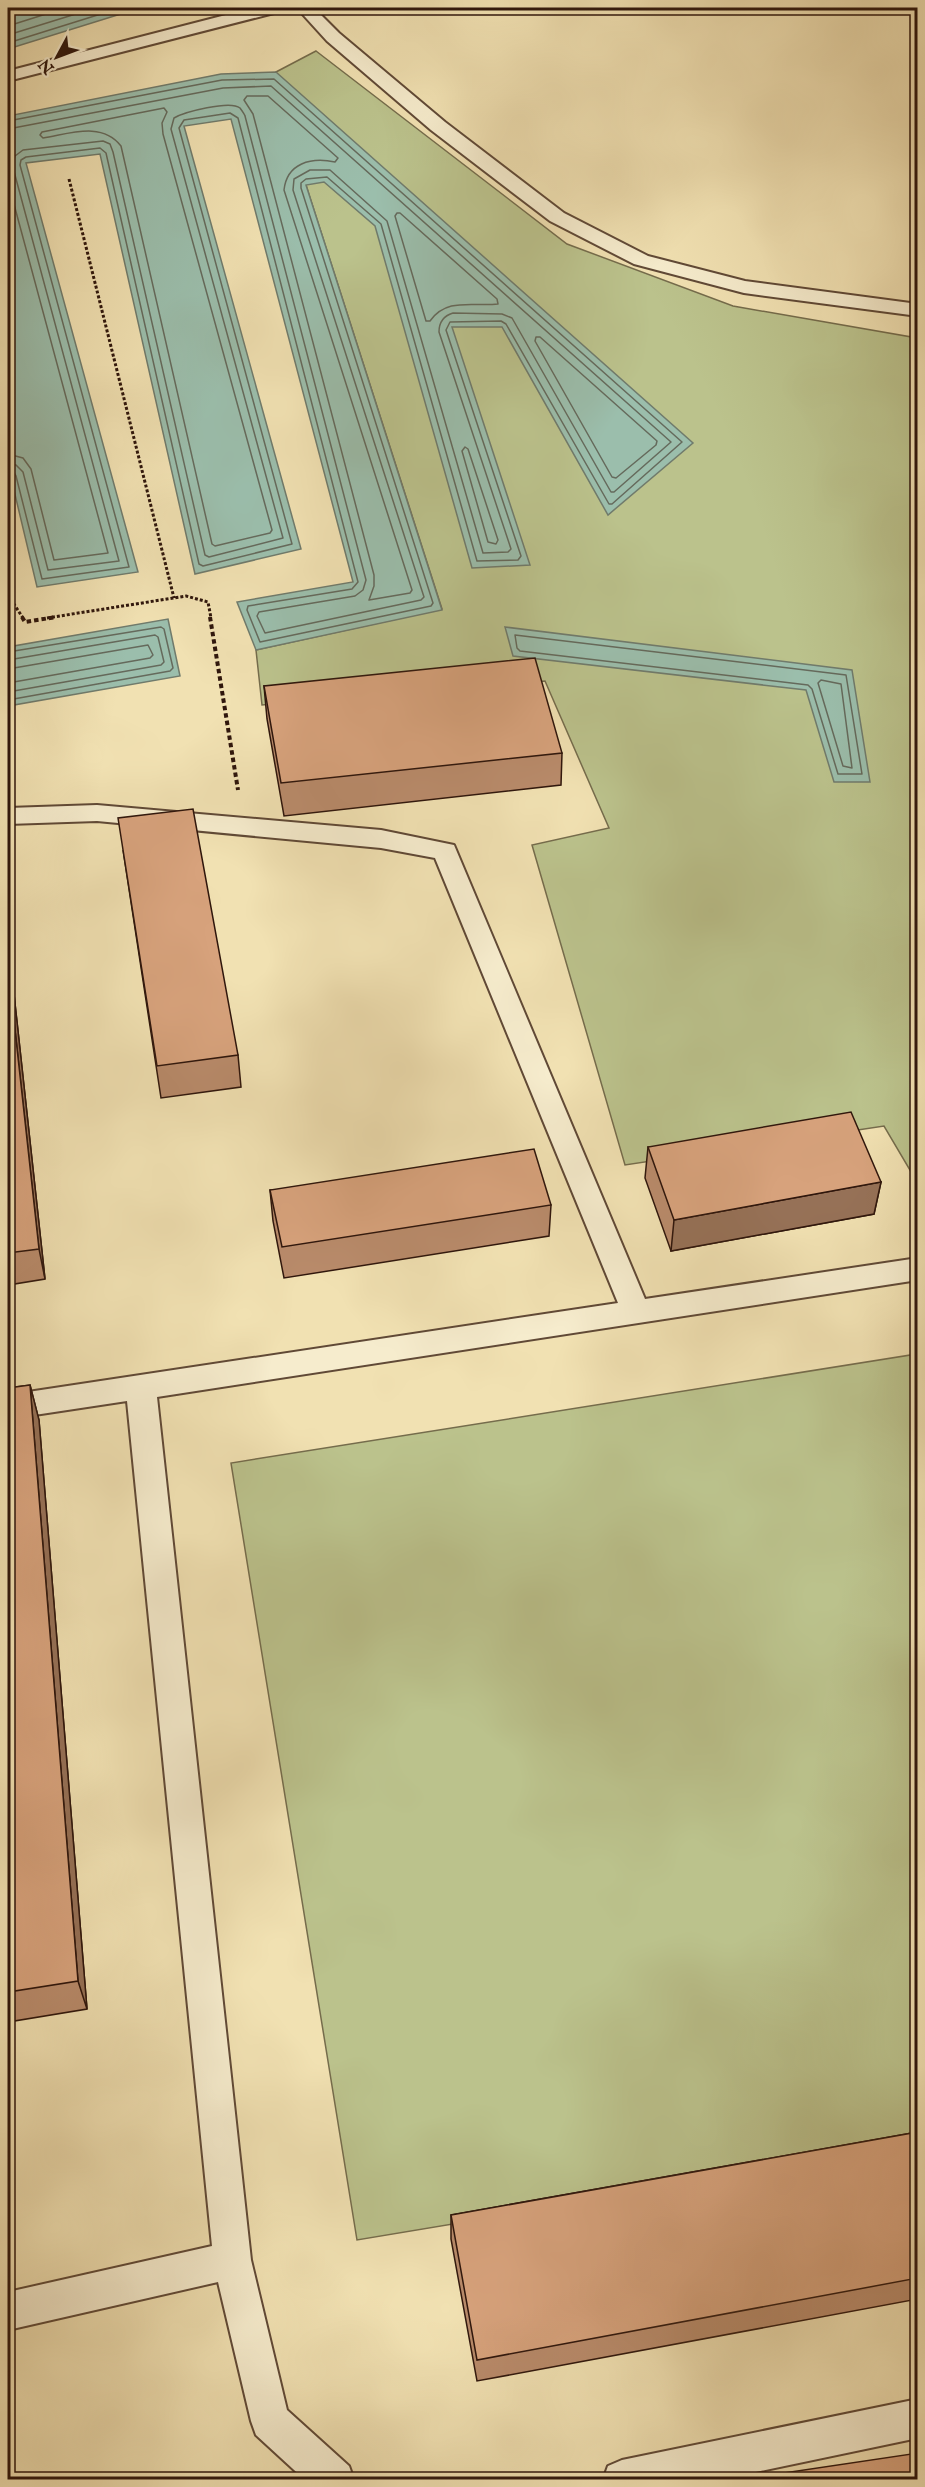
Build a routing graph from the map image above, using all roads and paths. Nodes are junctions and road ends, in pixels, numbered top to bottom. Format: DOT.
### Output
graph roads {
  1 [pos="272,8"];
  2 [pos="305,8"];
  3 [pos="8,76"];
  4 [pos="69,179"];
  5 [pos="918,310"];
  6 [pos="8,595"];
  7 [pos="174,598"];
  8 [pos="8,816"];
  9 [pos="244,826"];
  10 [pos="918,1269"];
  11 [pos="636,1312"];
  12 [pos="141,1388"];
  13 [pos="8,1407"];
  14 [pos="232,2259"];
  15 [pos="8,2311"];
  16 [pos="918,2418"];
  17 [pos="335,2480"];
  18 [pos="622,2480"];
  1 -- 3 [label="lane"];
  2 -- 5 [label="lane"];
  4 -- 7 [label="path"];
  6 -- 7 [label="path"];
  7 -- 9 [label="path"];
  8 -- 9 [label="lane"];
  9 -- 11 [label="lane"];
  10 -- 11 [label="lane"];
  11 -- 12 [label="lane"];
  12 -- 13 [label="lane"];
  12 -- 14 [label="lane"];
  14 -- 15 [label="lane"];
  14 -- 17 [label="lane"];
  16 -- 18 [label="lane"];
}
